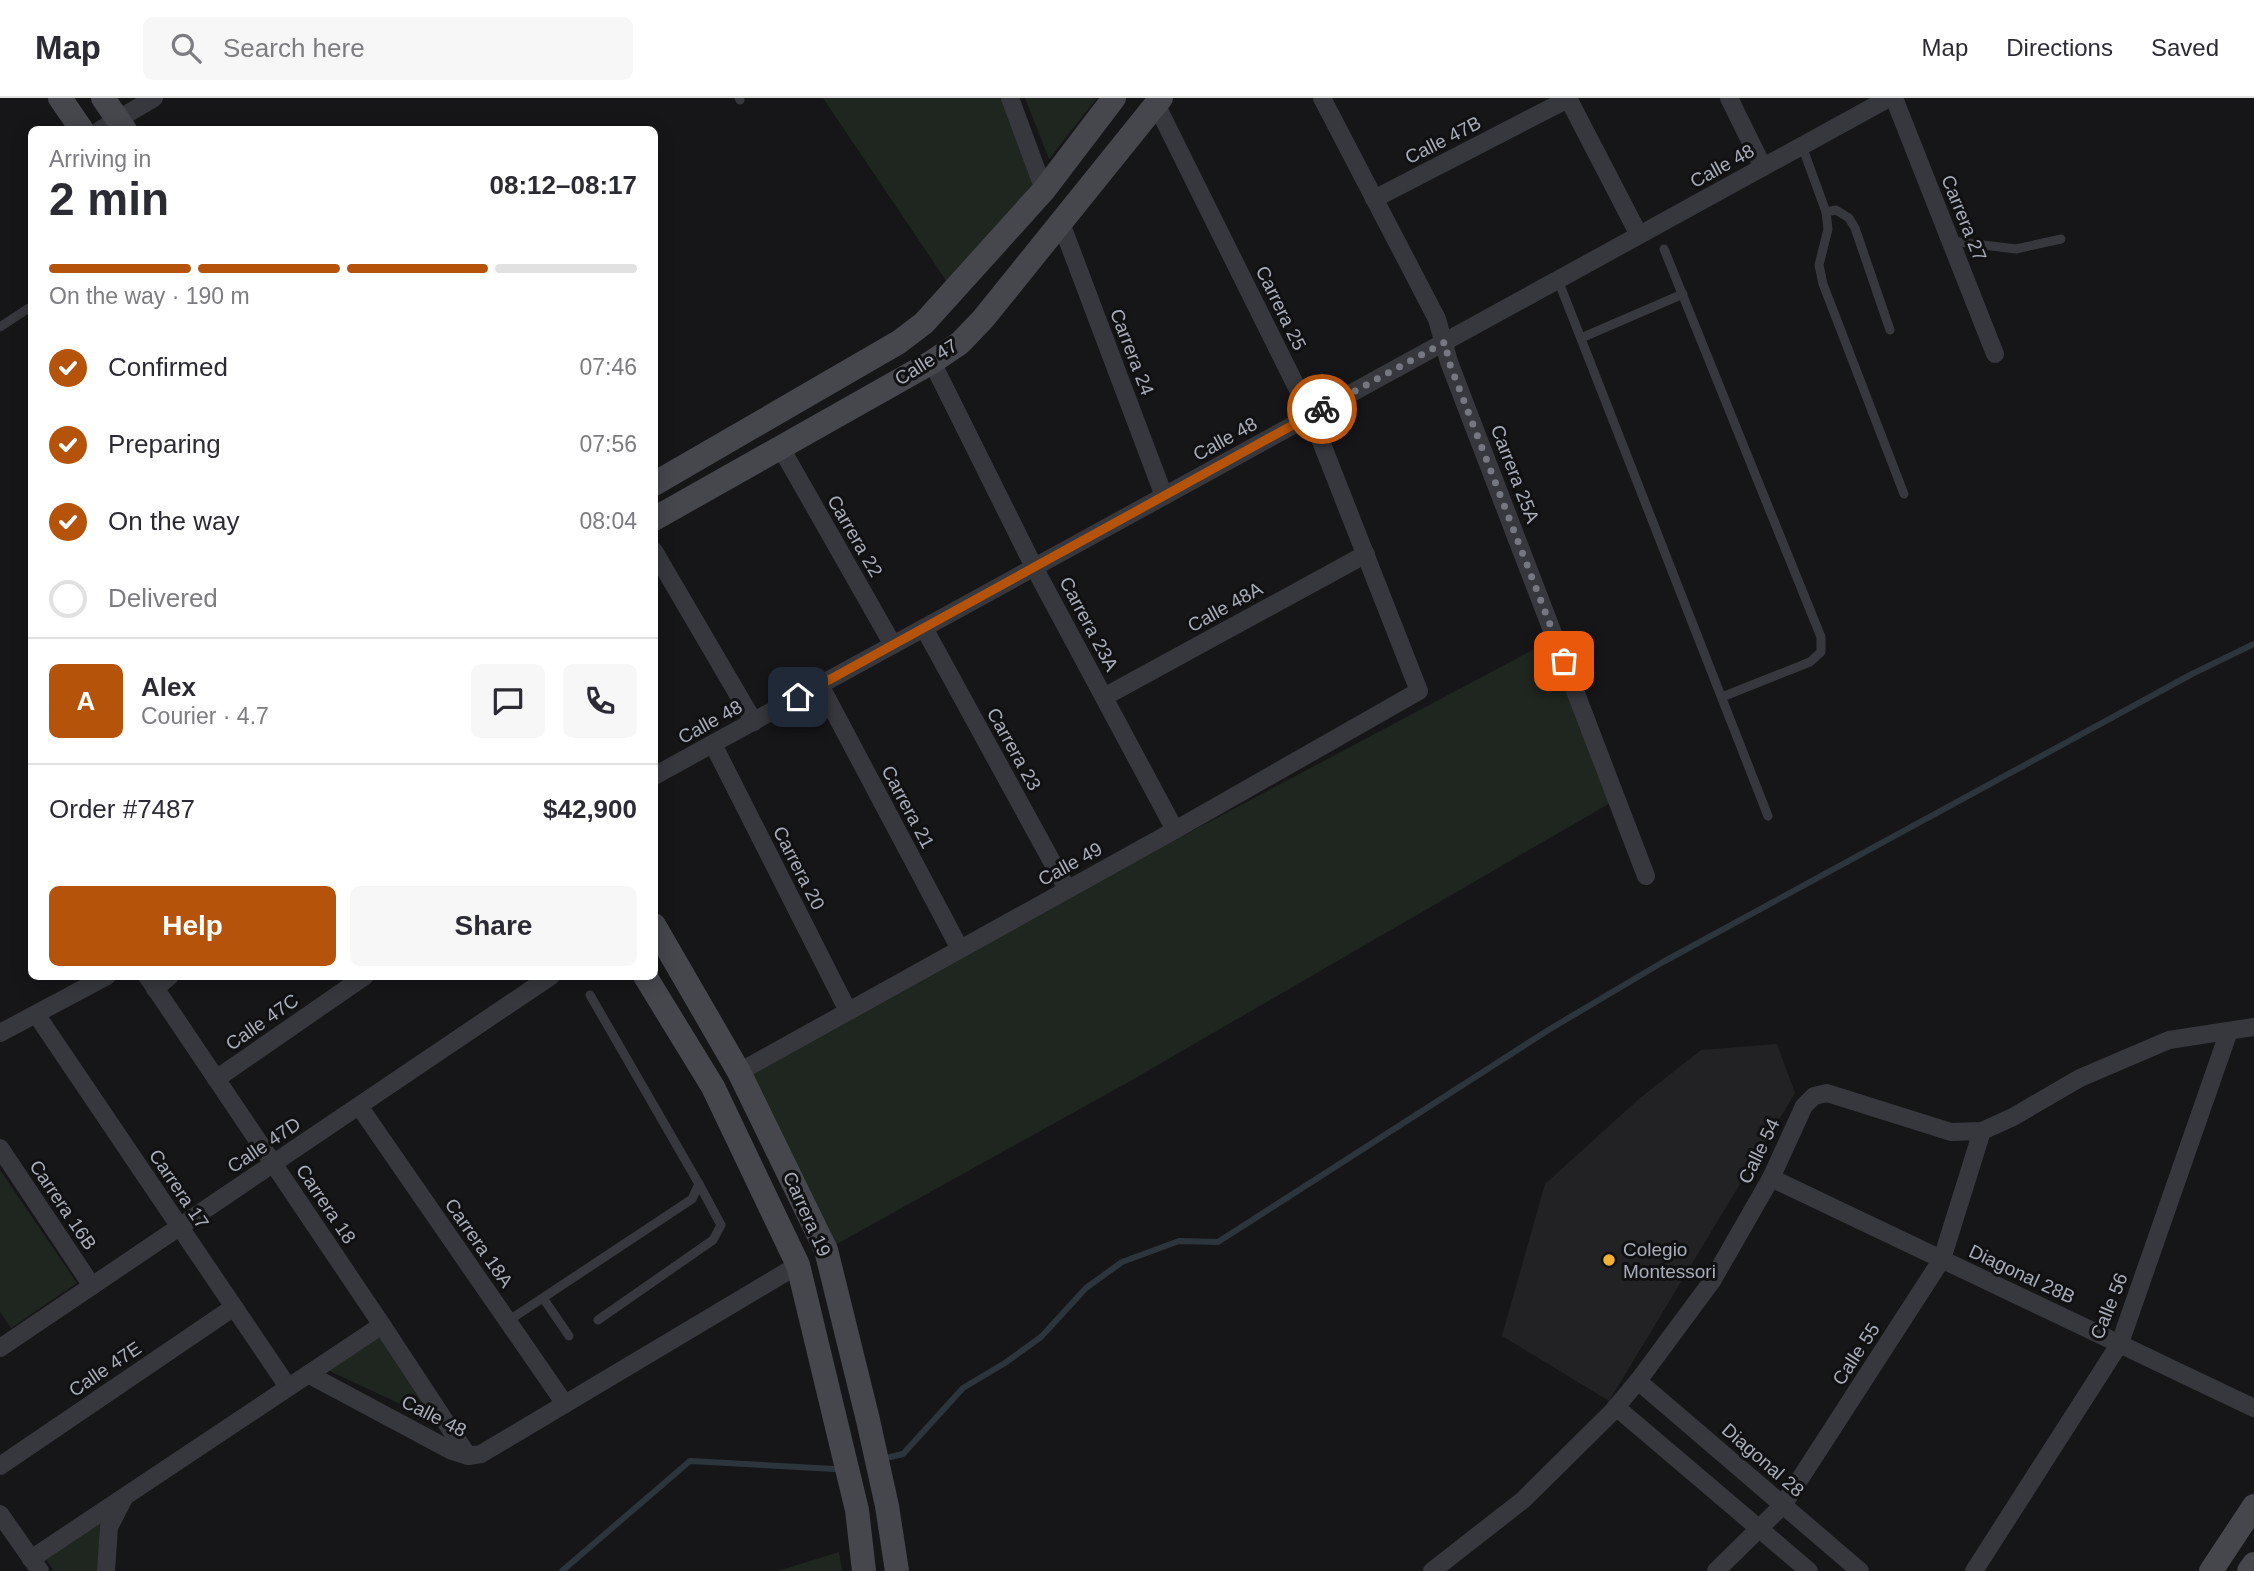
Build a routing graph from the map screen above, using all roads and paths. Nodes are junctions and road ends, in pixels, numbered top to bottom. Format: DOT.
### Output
graph roads {
  1 [pos="60,98"];
  2 [pos="103,98"];
  3 [pos="154,98"];
  4 [pos="1010,98"];
  5 [pos="1114,98"];
  6 [pos="1322,98"];
  7 [pos="1568,98"];
  8 [pos="1729,98"];
  9 [pos="1891,98"];
  10 [pos="1159,101"];
  11 [pos="79,126"];
  12 [pos="114,126"];
  13 [pos="1802,146"];
  14 [pos="1763,167"];
  15 [pos="1044,190"];
  16 [pos="1374,199"];
  17 [pos="1826,212"];
  18 [pos="1061,223"];
  19 [pos="1639,236"];
  20 [pos="2061,239"];
  21 [pos="1951,241"];
  22 [pos="1664,249"];
  23 [pos="1558,280"];
  24 [pos="1683,293"];
  25 [pos="28,309"];
  26 [pos="0,327"];
  27 [pos="1890,330"];
  28 [pos="1581,338"];
  29 [pos="1445,342"];
  30 [pos="1995,354"];
  31 [pos="932,362"];
  32 [pos="1311,415"];
  33 [pos="741,434"];
  34 [pos="781,447"];
  35 [pos="758,460"];
  36 [pos="658,482"];
  37 [pos="1904,494"];
  38 [pos="1164,496"];
  39 [pos="658,517"];
  40 [pos="1366,554"];
  41 [pos="658,558"];
  42 [pos="1034,567"];
  43 [pos="924,628"];
  44 [pos="893,645"];
  45 [pos="820,685"];
  46 [pos="1419,691"];
  47 [pos="1104,697"];
  48 [pos="1722,697"];
  49 [pos="754,722"];
  50 [pos="713,744"];
  51 [pos="658,774"];
  52 [pos="1768,816"];
  53 [pos="1175,830"];
  54 [pos="1646,876"];
  55 [pos="1067,889"];
  56 [pos="658,932"];
  57 [pos="960,949"];
  58 [pos="100,980"];
  59 [pos="359,980"];
  60 [pos="539,980"];
  61 [pos="647,980"];
  62 [pos="151,983"];
  63 [pos="590,995"];
  64 [pos="848,1011"];
  65 [pos="36,1014"];
  66 [pos="2254,1027"];
  67 [pos="2229,1031"];
  68 [pos="0,1033"];
  69 [pos="739,1072"];
  70 [pos="216,1079"];
  71 [pos="359,1107"];
  72 [pos="1982,1131"];
  73 [pos="0,1148"];
  74 [pos="274,1164"];
  75 [pos="1771,1178"];
  76 [pos="699,1184"];
  77 [pos="180,1227"];
  78 [pos="1942,1259"];
  79 [pos="798,1265"];
  80 [pos="92,1286"];
  81 [pos="543,1298"];
  82 [pos="234,1307"];
  83 [pos="598,1320"];
  84 [pos="508,1321"];
  85 [pos="382,1325"];
  86 [pos="569,1336"];
  87 [pos="2,1342"];
  88 [pos="2120,1343"];
  89 [pos="308,1374"];
  90 [pos="1638,1381"];
  91 [pos="288,1387"];
  92 [pos="565,1404"];
  93 [pos="1616,1407"];
  94 [pos="2254,1408"];
  95 [pos="468,1456"];
  96 [pos="0,1466"];
  97 [pos="125,1496"];
  98 [pos="1783,1505"];
  99 [pos="2254,1506"];
  100 [pos="0,1514"];
  101 [pos="1760,1529"];
  102 [pos="2254,1564"];
  103 [pos="36,1565"];
  104 [pos="106,1571"];
  105 [pos="864,1571"];
  106 [pos="897,1571"];
  107 [pos="1432,1571"];
  108 [pos="1716,1571"];
  109 [pos="1809,1571"];
  110 [pos="1860,1571"];
  111 [pos="1974,1571"];
  112 [pos="2211,1571"];
  113 [pos="2249,1571"];
  1 -- 11 [label="street"];
  2 -- 12 [label="street"];
  3 -- 12 [label="street"];
  4 -- 15 [label="street"];
  5 -- 15 [label="street, Calle 47"];
  6 -- 16 [label="street, Carrera 25A"];
  7 -- 16 [label="street, Calle 47B"];
  7 -- 19 [label="street"];
  8 -- 14 [label="street"];
  9 -- 13 [label="street, Calle 48"];
  9 -- 21 [label="street, Carrera 27"];
  10 -- 18 [label="street, Calle 47"];
  10 -- 32 [label="street, Carrera 25"];
  13 -- 14 [label="street, Calle 48"];
  13 -- 17 [label="lane"];
  14 -- 19 [label="street, Calle 48"];
  15 -- 33 [label="street, Calle 47"];
  16 -- 29 [label="street, Carrera 25A"];
  17 -- 27 [label="lane"];
  17 -- 37 [label="lane"];
  18 -- 31 [label="street, Calle 47"];
  18 -- 38 [label="street, Carrera 24"];
  19 -- 23 [label="street, Calle 48"];
  20 -- 21 [label="lane"];
  21 -- 30 [label="street, Carrera 27"];
  22 -- 24 [label="lane"];
  23 -- 28 [label="lane"];
  23 -- 29 [label="street, Calle 48"];
  24 -- 28 [label="lane"];
  24 -- 48 [label="lane"];
  25 -- 26 [label="lane"];
  28 -- 48 [label="lane"];
  29 -- 32 [label="street, Calle 48"];
  29 -- 54 [label="street, Carrera 25A"];
  31 -- 34 [label="street, Calle 47"];
  31 -- 42 [label="street, Carrera 23A"];
  32 -- 38 [label="street, Calle 48"];
  32 -- 40 [label="street, Carrera 25"];
  33 -- 35 [label="street"];
  33 -- 36 [label="street, Calle 47"];
  34 -- 35 [label="street, Calle 47"];
  34 -- 44 [label="street, Carrera 22"];
  35 -- 39 [label="street, Calle 47"];
  38 -- 42 [label="street, Calle 48"];
  40 -- 46 [label="street, Carrera 25"];
  40 -- 47 [label="street, Calle 48A"];
  41 -- 49 [label="street"];
  42 -- 43 [label="street, Calle 48"];
  42 -- 47 [label="street, Carrera 23A"];
  43 -- 44 [label="street, Calle 48"];
  43 -- 55 [label="street, Carrera 23"];
  44 -- 45 [label="street, Calle 48"];
  45 -- 49 [label="street, Calle 48"];
  45 -- 57 [label="street, Carrera 21"];
  46 -- 53 [label="street, Calle 49"];
  47 -- 53 [label="street, Carrera 23A"];
  48 -- 52 [label="lane"];
  49 -- 50 [label="street, Calle 48"];
  50 -- 51 [label="street, Calle 48"];
  50 -- 64 [label="street, Carrera 20"];
  53 -- 55 [label="street, Calle 49"];
  55 -- 57 [label="street, Calle 49"];
  56 -- 69 [label="street, Carrera 19"];
  57 -- 64 [label="street, Calle 49"];
  58 -- 65 [label="street"];
  59 -- 70 [label="street, Calle 47C"];
  60 -- 71 [label="street, Calle 47D"];
  61 -- 79 [label="street, Carrera 19"];
  62 -- 70 [label="street, Carrera 18"];
  63 -- 76 [label="lane"];
  64 -- 69 [label="street, Calle 49"];
  65 -- 68 [label="street"];
  65 -- 77 [label="street, Carrera 17"];
  66 -- 67 [label="street, Calle 54"];
  67 -- 72 [label="street, Calle 54"];
  67 -- 88 [label="street, Calle 56"];
  69 -- 106 [label="street, Carrera 19"];
  70 -- 74 [label="street, Carrera 18"];
  71 -- 74 [label="street, Calle 47D"];
  71 -- 84 [label="street, Carrera 18A"];
  72 -- 75 [label="street, Calle 54"];
  72 -- 78 [label="street, Calle 55"];
  73 -- 80 [label="street, Carrera 16B"];
  74 -- 77 [label="street, Calle 47D"];
  74 -- 85 [label="street, Carrera 18"];
  75 -- 78 [label="street, Diagonal 28B"];
  75 -- 90 [label="street, Calle 54"];
  76 -- 81 [label="lane"];
  76 -- 83 [label="lane"];
  77 -- 80 [label="street, Calle 47D"];
  77 -- 82 [label="street, Carrera 17"];
  78 -- 88 [label="street, Diagonal 28B"];
  78 -- 98 [label="street, Calle 55"];
  79 -- 92 [label="street, Calle 48"];
  79 -- 105 [label="street, Carrera 19"];
  80 -- 87 [label="street, Calle 47D"];
  81 -- 84 [label="lane"];
  81 -- 86 [label="lane"];
  82 -- 91 [label="street, Carrera 17"];
  82 -- 96 [label="street, Calle 47E"];
  84 -- 92 [label="street, Carrera 18A"];
  85 -- 89 [label="street"];
  85 -- 95 [label="street, Carrera 18"];
  88 -- 94 [label="street, Diagonal 28B"];
  88 -- 111 [label="street, Calle 56"];
  89 -- 91 [label="street"];
  89 -- 95 [label="street, Calle 48"];
  90 -- 93 [label="street, Calle 54"];
  90 -- 98 [label="street, Diagonal 28"];
  91 -- 97 [label="street"];
  92 -- 95 [label="street, Calle 48"];
  93 -- 101 [label="street"];
  93 -- 107 [label="street, Calle 54"];
  97 -- 103 [label="street"];
  97 -- 104 [label="street"];
  98 -- 101 [label="street, Calle 55"];
  98 -- 110 [label="street, Diagonal 28"];
  99 -- 112 [label="street"];
  100 -- 103 [label="street"];
  101 -- 108 [label="street, Calle 55"];
  101 -- 109 [label="street"];
  102 -- 113 [label="street"];
}
